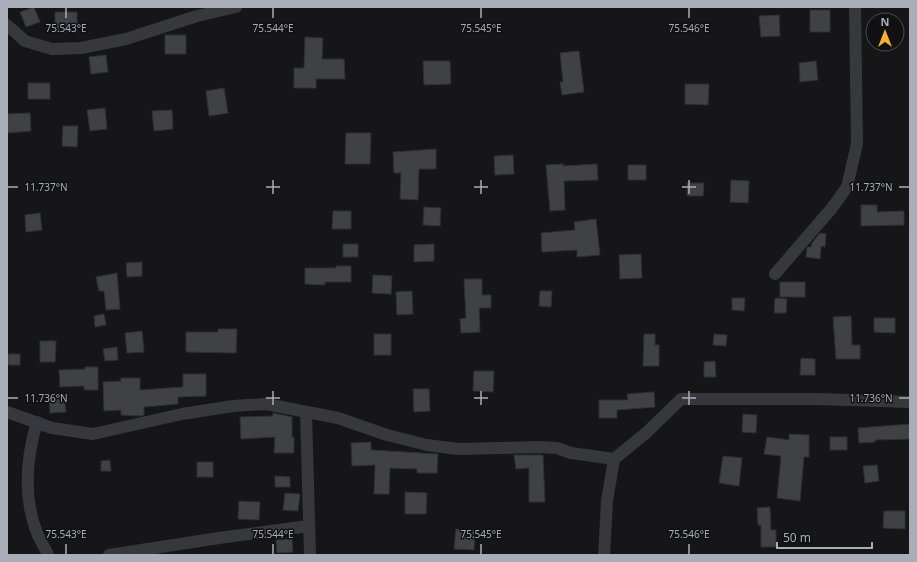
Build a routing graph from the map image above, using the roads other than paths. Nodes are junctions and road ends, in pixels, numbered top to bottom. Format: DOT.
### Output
graph roads {
  1 [pos="236,7"];
  2 [pos="854,7"];
  3 [pos="7,25"];
  4 [pos="775,274"];
  5 [pos="910,402"];
  6 [pos="7,412"];
  7 [pos="306,412"];
  8 [pos="37,422"];
  9 [pos="614,459"];
  10 [pos="309,526"];
  11 [pos="48,555"];
  12 [pos="109,555"];
  13 [pos="310,555"];
  14 [pos="604,555"];
  1 -- 3 [label="street"];
  2 -- 4 [label="street"];
  5 -- 9 [label="street"];
  6 -- 8 [label="street"];
  7 -- 8 [label="street"];
  7 -- 9 [label="street"];
  7 -- 10 [label="street"];
  8 -- 11 [label="street"];
  9 -- 14 [label="street"];
  10 -- 12 [label="street"];
  10 -- 13 [label="street"];
}
